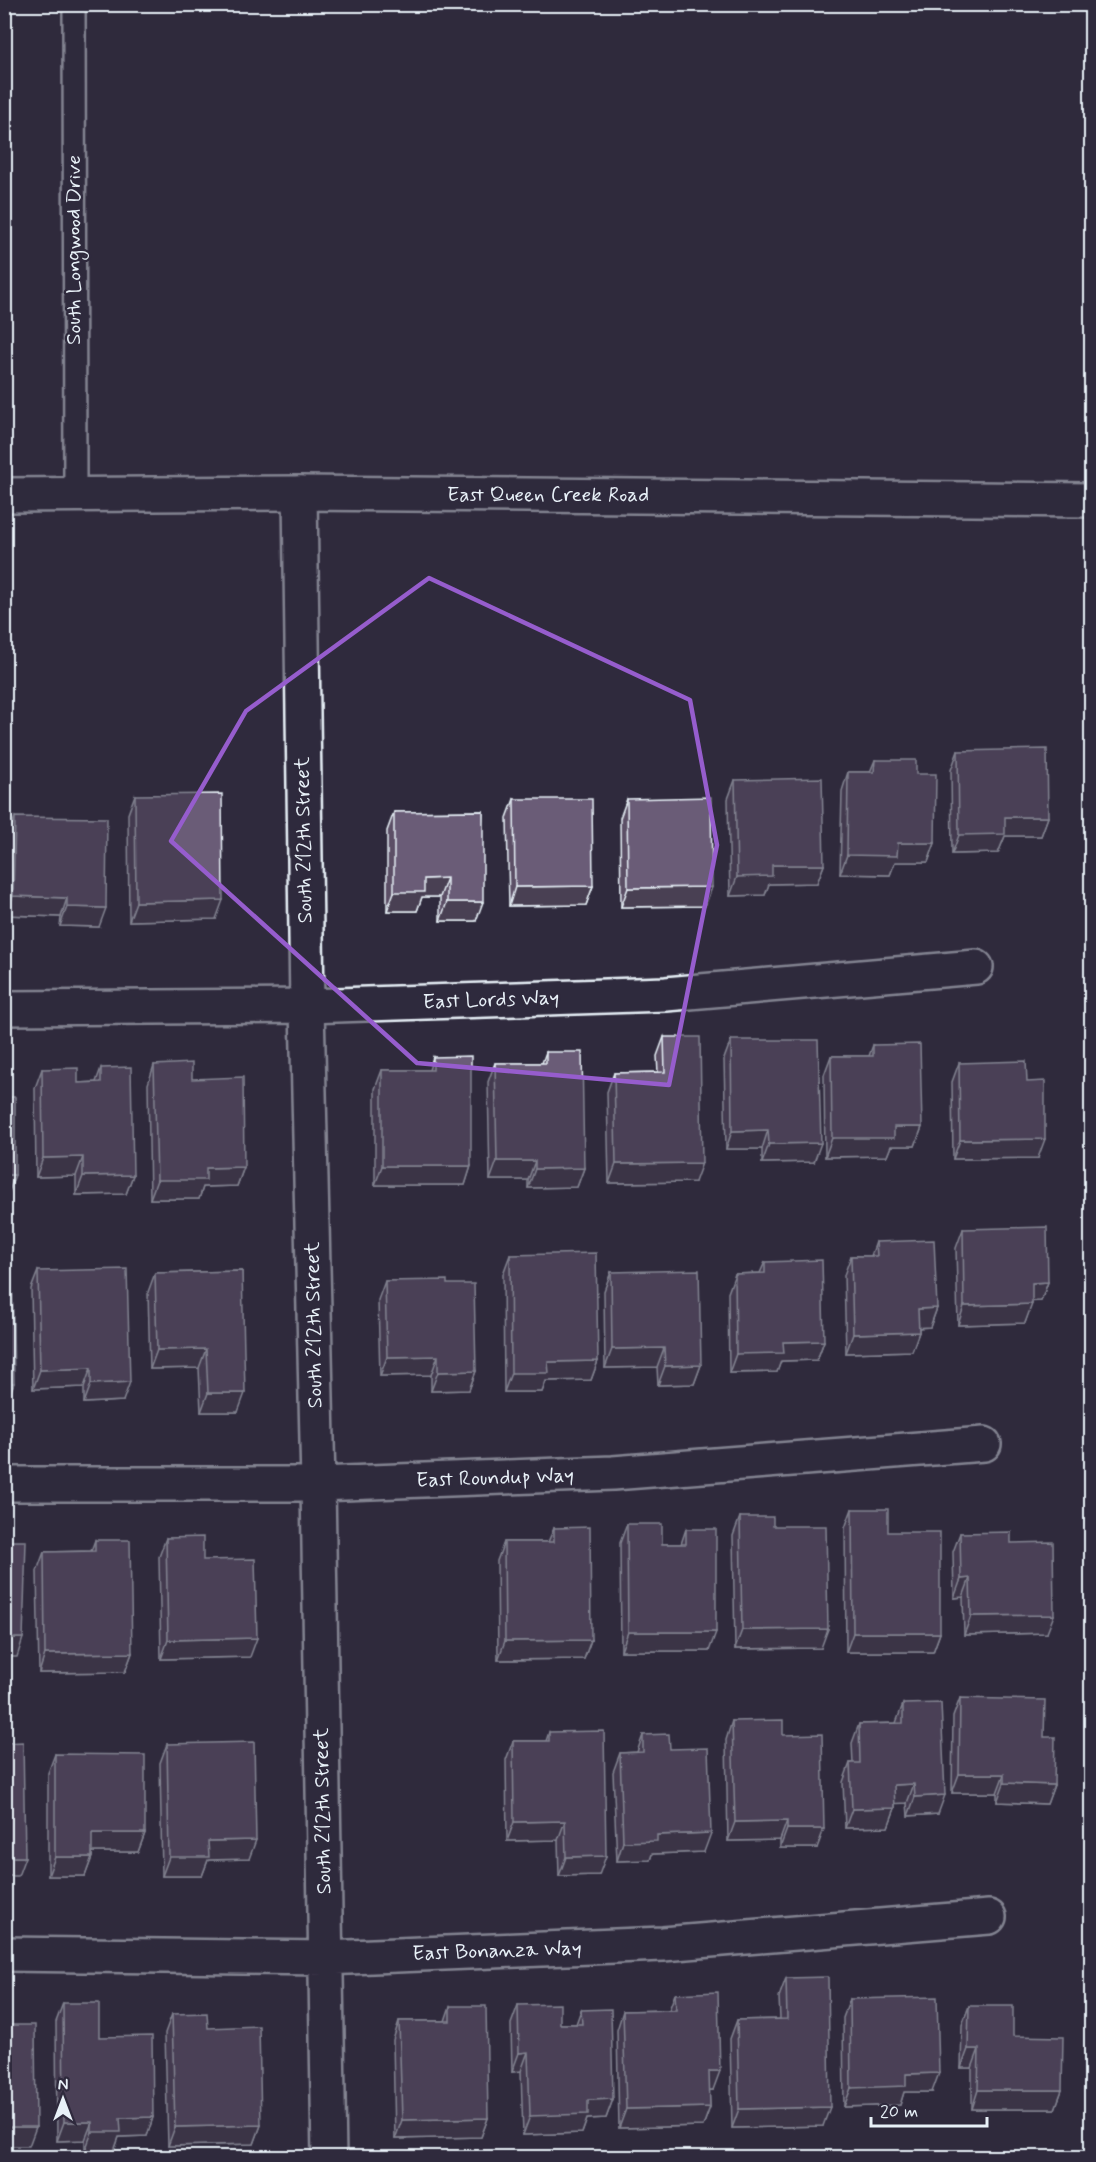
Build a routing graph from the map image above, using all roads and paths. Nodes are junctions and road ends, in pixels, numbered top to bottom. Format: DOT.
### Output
graph roads {
  1 [pos="74,4"];
  2 [pos="300,494"];
  3 [pos="4,495"];
  4 [pos="75,495"];
  5 [pos="1092,500"];
  6 [pos="976,967"];
  7 [pos="307,1006"];
  8 [pos="4,1008"];
  9 [pos="984,1444"];
  10 [pos="4,1484"];
  11 [pos="318,1485"];
  12 [pos="989,1917"];
  13 [pos="4,1954"];
  14 [pos="325,1958"];
  15 [pos="329,2157"];
  1 -- 4 [label="lane, South Longwood Drive"];
  2 -- 4 [label="street, East Queen Creek Road"];
  2 -- 5 [label="street, East Queen Creek Road"];
  2 -- 7 [label="street, South 212th Street"];
  3 -- 4 [label="street, East Queen Creek Road"];
  6 -- 7 [label="street, East Lords Way"];
  7 -- 8 [label="street, East Lords Way"];
  7 -- 11 [label="street, South 212th Street"];
  9 -- 11 [label="street, East Roundup Way"];
  10 -- 11 [label="street, East Roundup Way"];
  11 -- 14 [label="street, South 212th Street"];
  12 -- 14 [label="street, East Bonanza Way"];
  13 -- 14 [label="street, East Bonanza Way"];
  14 -- 15 [label="street, South 212th Street"];
}
